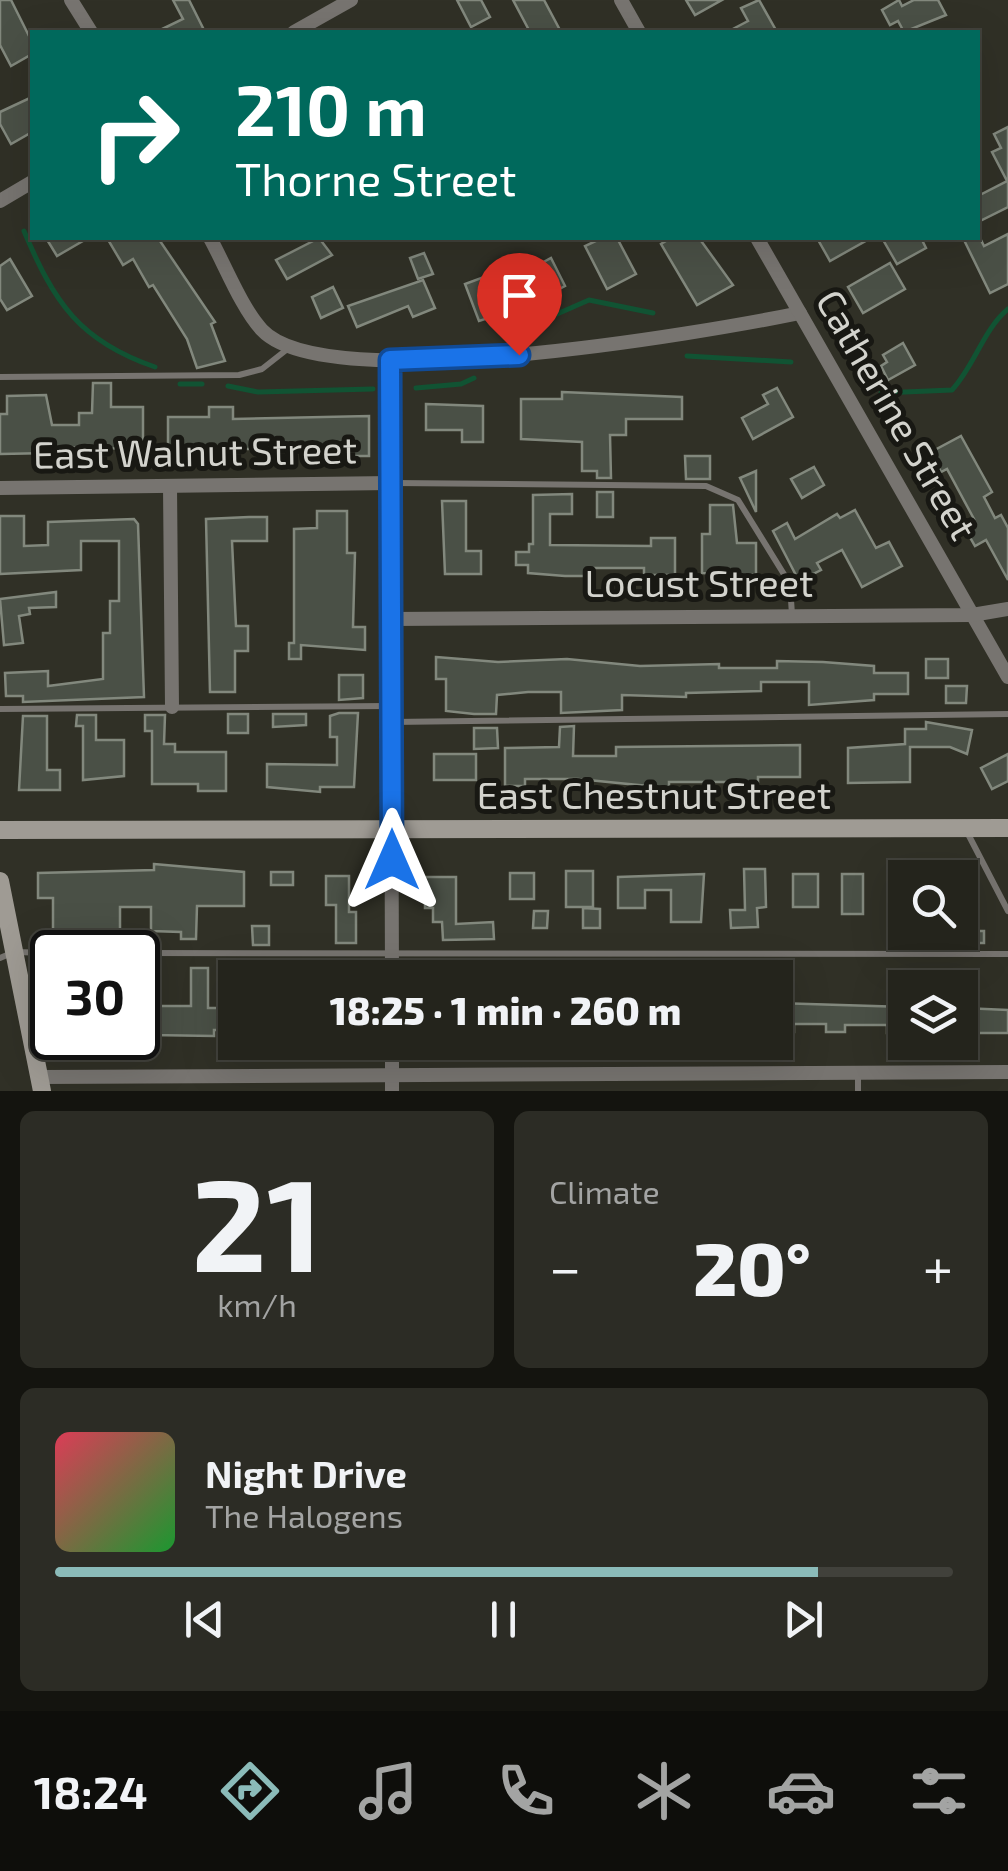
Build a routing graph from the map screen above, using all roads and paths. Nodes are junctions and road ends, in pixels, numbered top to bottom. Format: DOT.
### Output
graph roads {
  1 [pos="72,0"];
  2 [pos="350,0"];
  3 [pos="621,0"];
  4 [pos="90,30"];
  5 [pos="298,30"];
  6 [pos="638,30"];
  7 [pos="30,183"];
  8 [pos="0,201"];
  9 [pos="211,240"];
  10 [pos="757,240"];
  11 [pos="800,313"];
  12 [pos="292,346"];
  13 [pos="390,360"];
  14 [pos="0,377"];
  15 [pos="391,483"];
  16 [pos="170,486"];
  17 [pos="0,488"];
  18 [pos="1008,608"];
  19 [pos="972,614"];
  20 [pos="792,616"];
  21 [pos="391,618"];
  22 [pos="1008,677"];
  23 [pos="172,706"];
  24 [pos="0,708"];
  25 [pos="391,714"];
  26 [pos="1008,714"];
  27 [pos="965,828"];
  28 [pos="1008,828"];
  29 [pos="392,829"];
  30 [pos="0,830"];
  31 [pos="0,881"];
  32 [pos="1008,911"];
  33 [pos="160,953"];
  34 [pos="1008,954"];
  35 [pos="7,955"];
  36 [pos="392,955"];
  37 [pos="392,960"];
  38 [pos="1008,1072"];
  39 [pos="858,1073"];
  40 [pos="392,1083"];
  41 [pos="41,1084"];
  42 [pos="858,1091"];
  1 -- 4 [label="street"];
  2 -- 5 [label="street"];
  3 -- 6 [label="street"];
  7 -- 8 [label="street"];
  9 -- 12 [label="street"];
  10 -- 11 [label="street, Catherine Street"];
  11 -- 13 [label="street"];
  11 -- 19 [label="street, Catherine Street"];
  12 -- 13 [label="street"];
  12 -- 14 [label="lane"];
  13 -- 15 [label="street"];
  15 -- 16 [label="street, East Walnut Street"];
  15 -- 20 [label="lane"];
  15 -- 21 [label="street"];
  16 -- 17 [label="street, East Walnut Street"];
  16 -- 23 [label="street"];
  18 -- 19 [label="street, Locust Street"];
  19 -- 20 [label="street, Locust Street"];
  19 -- 22 [label="street, Catherine Street"];
  20 -- 21 [label="street, Locust Street"];
  21 -- 25 [label="street"];
  23 -- 24 [label="lane"];
  23 -- 25 [label="lane"];
  25 -- 26 [label="lane"];
  25 -- 29 [label="street"];
  27 -- 28 [label="main road, East Chestnut Street"];
  27 -- 29 [label="main road, East Chestnut Street"];
  27 -- 32 [label="lane"];
  29 -- 30 [label="main road, East Chestnut Street"];
  29 -- 36 [label="street"];
  31 -- 35 [label="main road"];
  33 -- 36 [label="lane"];
  34 -- 36 [label="lane"];
  35 -- 41 [label="main road"];
  36 -- 37 [label="street"];
  38 -- 39 [label="street"];
  39 -- 40 [label="street"];
  39 -- 42 [label="lane"];
  40 -- 41 [label="street"];
}
